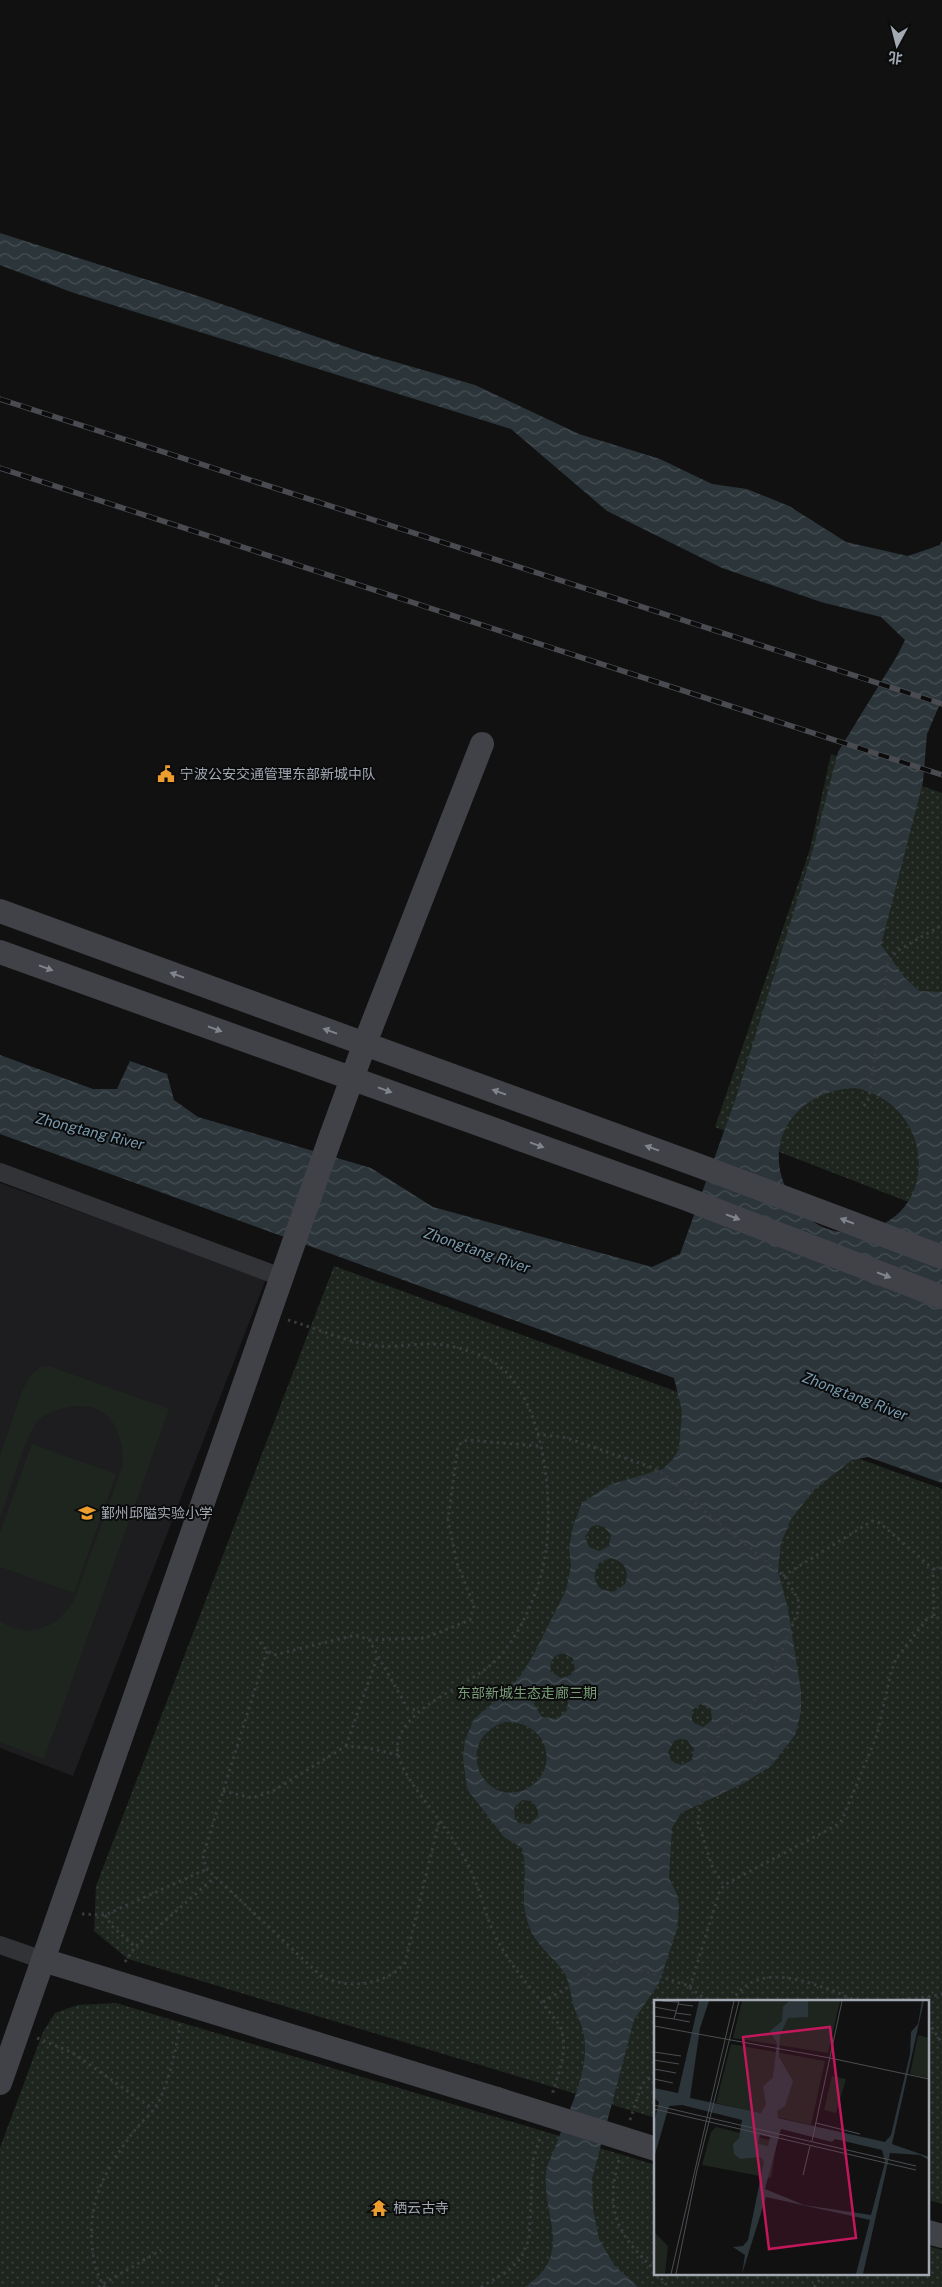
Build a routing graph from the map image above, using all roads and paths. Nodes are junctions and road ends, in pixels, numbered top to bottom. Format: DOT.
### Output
graph roads {
  1 [pos="482,744"];
  2 [pos="0,911"];
  3 [pos="942,925"];
  4 [pos="0,952"];
  5 [pos="365,1043"];
  6 [pos="353,1079"];
  7 [pos="864,1106"];
  8 [pos="0,1172"];
  9 [pos="942,1257"];
  10 [pos="282,1274"];
  11 [pos="942,1297"];
  12 [pos="268,1313"];
  13 [pos="537,1434"];
  14 [pos="539,1446"];
  15 [pos="942,1568"];
  16 [pos="933,1569"];
  17 [pos="783,1576"];
  18 [pos="934,1616"];
  19 [pos="942,1620"];
  20 [pos="256,1637"];
  21 [pos="369,1640"];
  22 [pos="267,1651"];
  23 [pos="378,1654"];
  24 [pos="420,1710"];
  25 [pos="346,1746"];
  26 [pos="398,1755"];
  27 [pos="223,1791"];
  28 [pos="439,1820"];
  29 [pos="207,1870"];
  30 [pos="215,1877"];
  31 [pos="724,1885"];
  32 [pos="59,1914"];
  33 [pos="105,1915"];
  34 [pos="0,1945"];
  35 [pos="135,1947"];
  36 [pos="43,1960"];
  37 [pos="114,1981"];
  38 [pos="690,1987"];
  39 [pos="942,1994"];
  40 [pos="707,2000"];
  41 [pos="733,2000"];
  42 [pos="852,2000"];
  43 [pos="906,2000"];
  44 [pos="184,2002"];
  45 [pos="543,2002"];
  46 [pos="930,2025"];
  47 [pos="18,2030"];
  48 [pos="942,2043"];
  49 [pos="654,2075"];
  50 [pos="0,2083"];
  51 [pos="552,2098"];
  52 [pos="153,2109"];
  53 [pos="630,2122"];
  54 [pos="541,2134"];
  55 [pos="654,2148"];
  56 [pos="621,2150"];
  57 [pos="161,2250"];
  58 [pos="654,2269"];
  59 [pos="221,2273"];
  60 [pos="658,2274"];
  61 [pos="824,2274"];
  62 [pos="104,2286"];
  63 [pos="98,2287"];
  64 [pos="216,2287"];
  65 [pos="481,2287"];
  66 [pos="668,2287"];
  67 [pos="814,2287"];
  1 -- 5 [label="street"];
  5 -- 2 [label="street, one-way"];
  3 -- 7 [label="path"];
  4 -- 6 [label="street, one-way"];
  5 -- 6 [label="street"];
  9 -- 5 [label="street, one-way"];
  6 -- 10 [label="street"];
  6 -- 11 [label="street, one-way"];
  8 -- 10 [label="street"];
  10 -- 12 [label="street"];
  12 -- 13 [label="path"];
  12 -- 32 [label="street"];
  13 -- 14 [label="path"];
  13 -- 17 [label="path"];
  14 -- 21 [label="path"];
  14 -- 24 [label="path"];
  15 -- 16 [label="path"];
  16 -- 17 [label="path"];
  16 -- 18 [label="path"];
  17 -- 31 [label="path"];
  18 -- 19 [label="path"];
  18 -- 31 [label="path"];
  20 -- 22 [label="path"];
  21 -- 22 [label="path"];
  21 -- 23 [label="path"];
  22 -- 27 [label="path"];
  23 -- 24 [label="path"];
  23 -- 25 [label="path"];
  24 -- 26 [label="path"];
  25 -- 26 [label="path"];
  25 -- 27 [label="path"];
  26 -- 28 [label="path"];
  27 -- 29 [label="path"];
  28 -- 30 [label="path"];
  28 -- 45 [label="path"];
  29 -- 30 [label="path"];
  29 -- 33 [label="path"];
  30 -- 35 [label="path"];
  31 -- 38 [label="path"];
  32 -- 33 [label="path"];
  32 -- 36 [label="street"];
  33 -- 35 [label="path"];
  34 -- 36 [label="street"];
  35 -- 37 [label="path"];
  36 -- 37 [label="street"];
  36 -- 47 [label="street"];
  37 -- 44 [label="street"];
  38 -- 40 [label="path"];
  38 -- 45 [label="path"];
  39 -- 43 [label="path"];
  41 -- 42 [label="path"];
  42 -- 43 [label="path"];
  44 -- 52 [label="path"];
  44 -- 55 [label="street, bridge"];
  45 -- 51 [label="path"];
  46 -- 48 [label="path"];
  47 -- 50 [label="street"];
  47 -- 52 [label="path"];
  49 -- 53 [label="path"];
  52 -- 62 [label="path"];
  54 -- 65 [label="path"];
  56 -- 58 [label="path"];
  57 -- 62 [label="path"];
  59 -- 64 [label="path"];
  60 -- 66 [label="path"];
  61 -- 67 [label="path"];
  62 -- 63 [label="path"];
}
